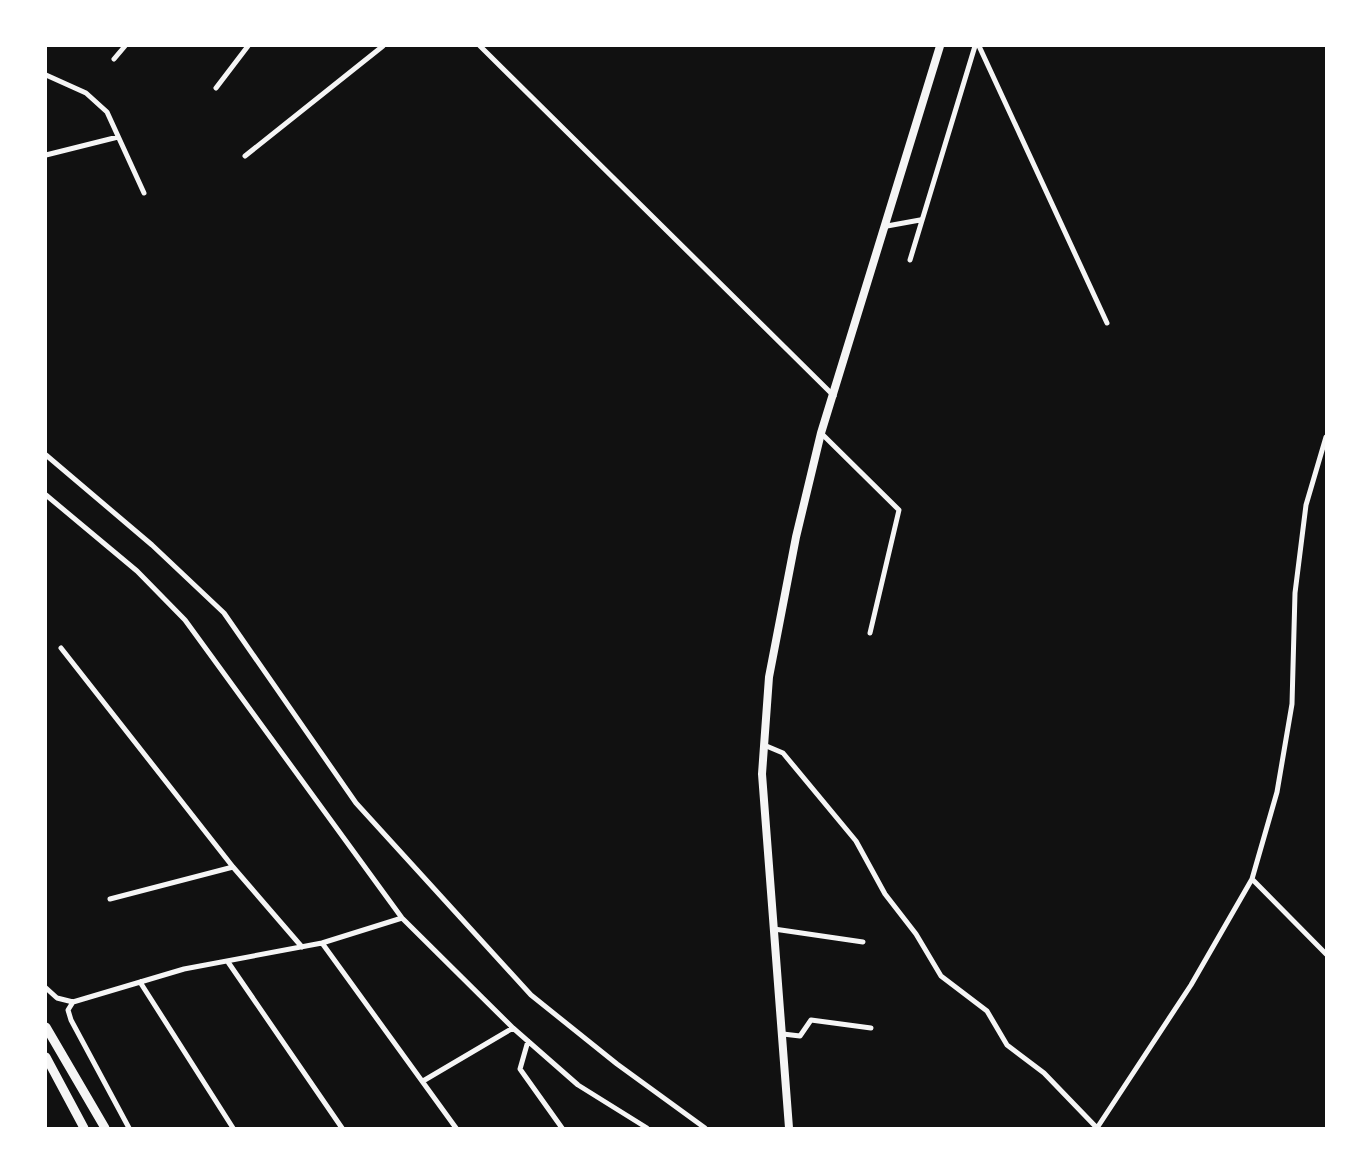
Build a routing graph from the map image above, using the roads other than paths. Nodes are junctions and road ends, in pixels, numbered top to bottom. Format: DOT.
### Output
graph roads {
  1 [pos="125,46"];
  2 [pos="248,46"];
  3 [pos="383,46"];
  4 [pos="480,46"];
  5 [pos="940,46"];
  6 [pos="977,46"];
  7 [pos="114,59"];
  8 [pos="46,75"];
  9 [pos="216,88"];
  10 [pos="118,137"];
  11 [pos="46,155"];
  12 [pos="245,156"];
  13 [pos="144,194"];
  14 [pos="920,220"];
  15 [pos="887,226"];
  16 [pos="910,260"];
  17 [pos="1107,323"];
  18 [pos="834,396"];
  19 [pos="821,433"];
  20 [pos="1326,437"];
  21 [pos="46,454"];
  22 [pos="46,495"];
  23 [pos="870,633"];
  24 [pos="61,648"];
  25 [pos="763,745"];
  26 [pos="233,867"];
  27 [pos="1252,879"];
  28 [pos="110,899"];
  29 [pos="402,918"];
  30 [pos="774,929"];
  31 [pos="863,942"];
  32 [pos="322,943"];
  33 [pos="302,947"];
  34 [pos="1326,954"];
  35 [pos="228,962"];
  36 [pos="139,982"];
  37 [pos="46,988"];
  38 [pos="73,1002"];
  39 [pos="46,1027"];
  40 [pos="513,1028"];
  41 [pos="872,1028"];
  42 [pos="783,1034"];
  43 [pos="528,1041"];
  44 [pos="46,1057"];
  45 [pos="423,1081"];
  46 [pos="1097,1128"];
  47 [pos="84,1129"];
  48 [pos="105,1129"];
  49 [pos="129,1129"];
  50 [pos="233,1129"];
  51 [pos="342,1129"];
  52 [pos="456,1129"];
  53 [pos="562,1129"];
  54 [pos="647,1129"];
  55 [pos="705,1129"];
  56 [pos="789,1129"];
  1 -- 7 [label="street"];
  2 -- 9 [label="street"];
  3 -- 12 [label="street"];
  4 -- 18 [label="street"];
  5 -- 15 [label="main road"];
  6 -- 14 [label="street"];
  6 -- 17 [label="street"];
  8 -- 10 [label="street"];
  10 -- 11 [label="street"];
  10 -- 13 [label="street"];
  14 -- 15 [label="street"];
  14 -- 16 [label="street"];
  15 -- 18 [label="main road"];
  18 -- 19 [label="main road"];
  19 -- 23 [label="street"];
  19 -- 25 [label="main road"];
  20 -- 27 [label="street"];
  21 -- 55 [label="street"];
  22 -- 29 [label="street"];
  24 -- 26 [label="street"];
  25 -- 30 [label="main road"];
  25 -- 46 [label="street"];
  26 -- 28 [label="street"];
  26 -- 33 [label="street"];
  27 -- 34 [label="street"];
  27 -- 46 [label="street"];
  29 -- 32 [label="street"];
  29 -- 40 [label="street"];
  30 -- 31 [label="street"];
  30 -- 42 [label="main road"];
  32 -- 33 [label="street"];
  32 -- 45 [label="street"];
  33 -- 35 [label="street"];
  35 -- 36 [label="street"];
  35 -- 51 [label="street"];
  36 -- 38 [label="street"];
  36 -- 50 [label="street"];
  37 -- 38 [label="street"];
  38 -- 49 [label="street"];
  39 -- 48 [label="main road"];
  40 -- 43 [label="street"];
  40 -- 45 [label="street"];
  41 -- 42 [label="street"];
  42 -- 56 [label="main road"];
  43 -- 53 [label="street"];
  43 -- 54 [label="street"];
  44 -- 47 [label="main road"];
  45 -- 52 [label="street"];
}
